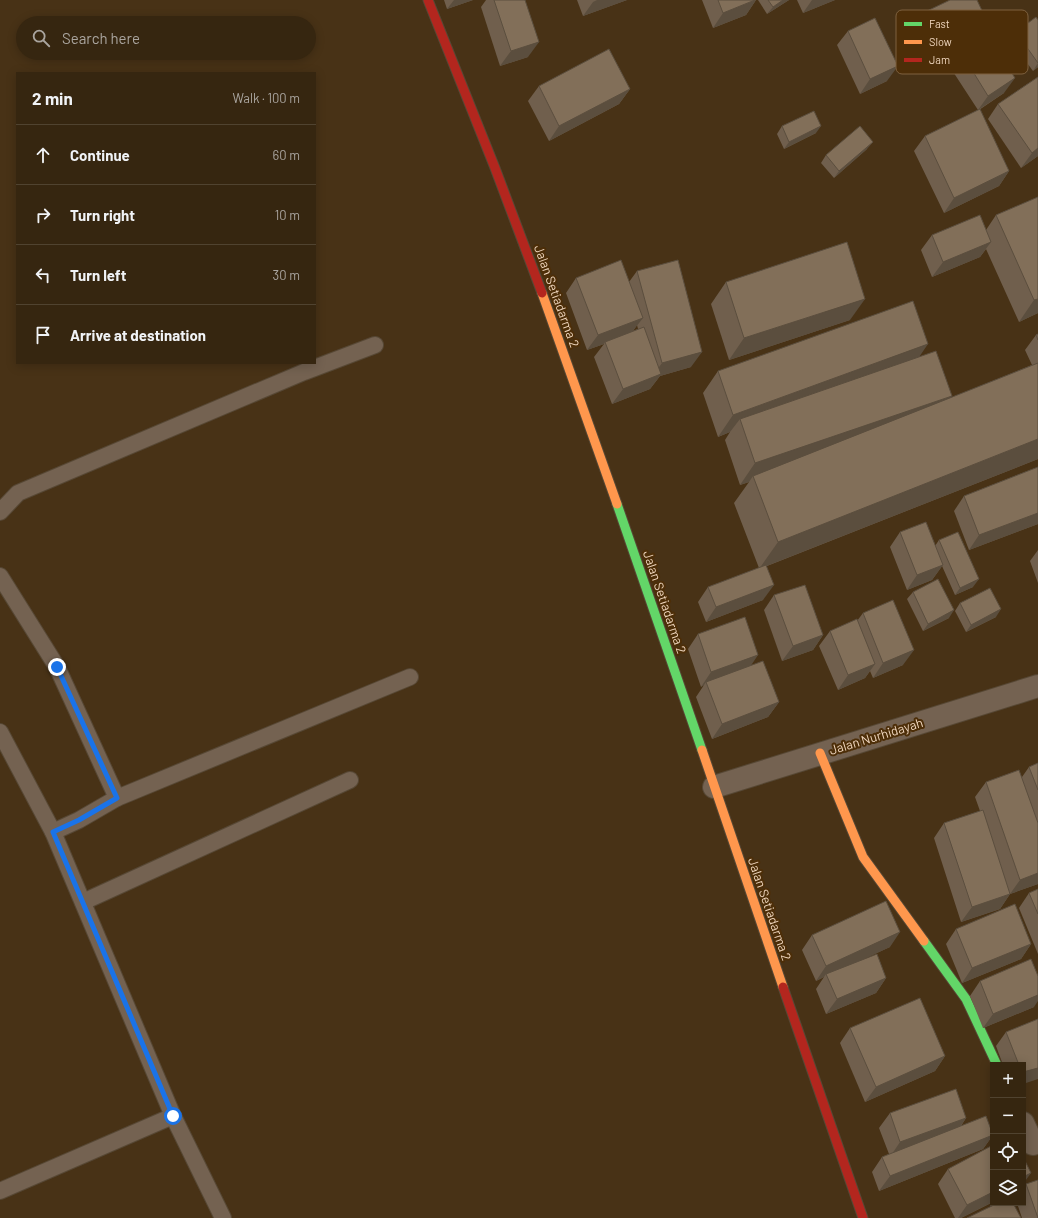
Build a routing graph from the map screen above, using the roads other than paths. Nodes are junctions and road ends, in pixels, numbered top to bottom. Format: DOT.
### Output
graph roads {
  1 [pos="428,0"];
  2 [pos="374,345"];
  3 [pos="0,512"];
  4 [pos="0,576"];
  5 [pos="410,677"];
  6 [pos="1038,686"];
  7 [pos="0,732"];
  8 [pos="820,753"];
  9 [pos="350,780"];
  10 [pos="714,787"];
  11 [pos="117,798"];
  12 [pos="53,832"];
  13 [pos="83,902"];
  14 [pos="996,1062"];
  15 [pos="173,1116"];
  16 [pos="1026,1129"];
  17 [pos="1033,1144"];
  18 [pos="0,1191"];
  19 [pos="223,1218"];
  20 [pos="863,1218"];
  1 -- 10 [label="main road, Jalan Setiadarma 2"];
  2 -- 3 [label="lane"];
  4 -- 11 [label="lane"];
  5 -- 11 [label="lane"];
  6 -- 8 [label="street, Jalan Nurhidayah"];
  7 -- 12 [label="lane"];
  8 -- 10 [label="street, Jalan Nurhidayah"];
  8 -- 14 [label="main road"];
  9 -- 13 [label="lane"];
  10 -- 20 [label="main road, Jalan Setiadarma 2"];
  11 -- 12 [label="lane"];
  12 -- 13 [label="lane"];
  13 -- 15 [label="lane"];
  15 -- 18 [label="lane"];
  15 -- 19 [label="lane"];
  16 -- 17 [label="street"];
}
